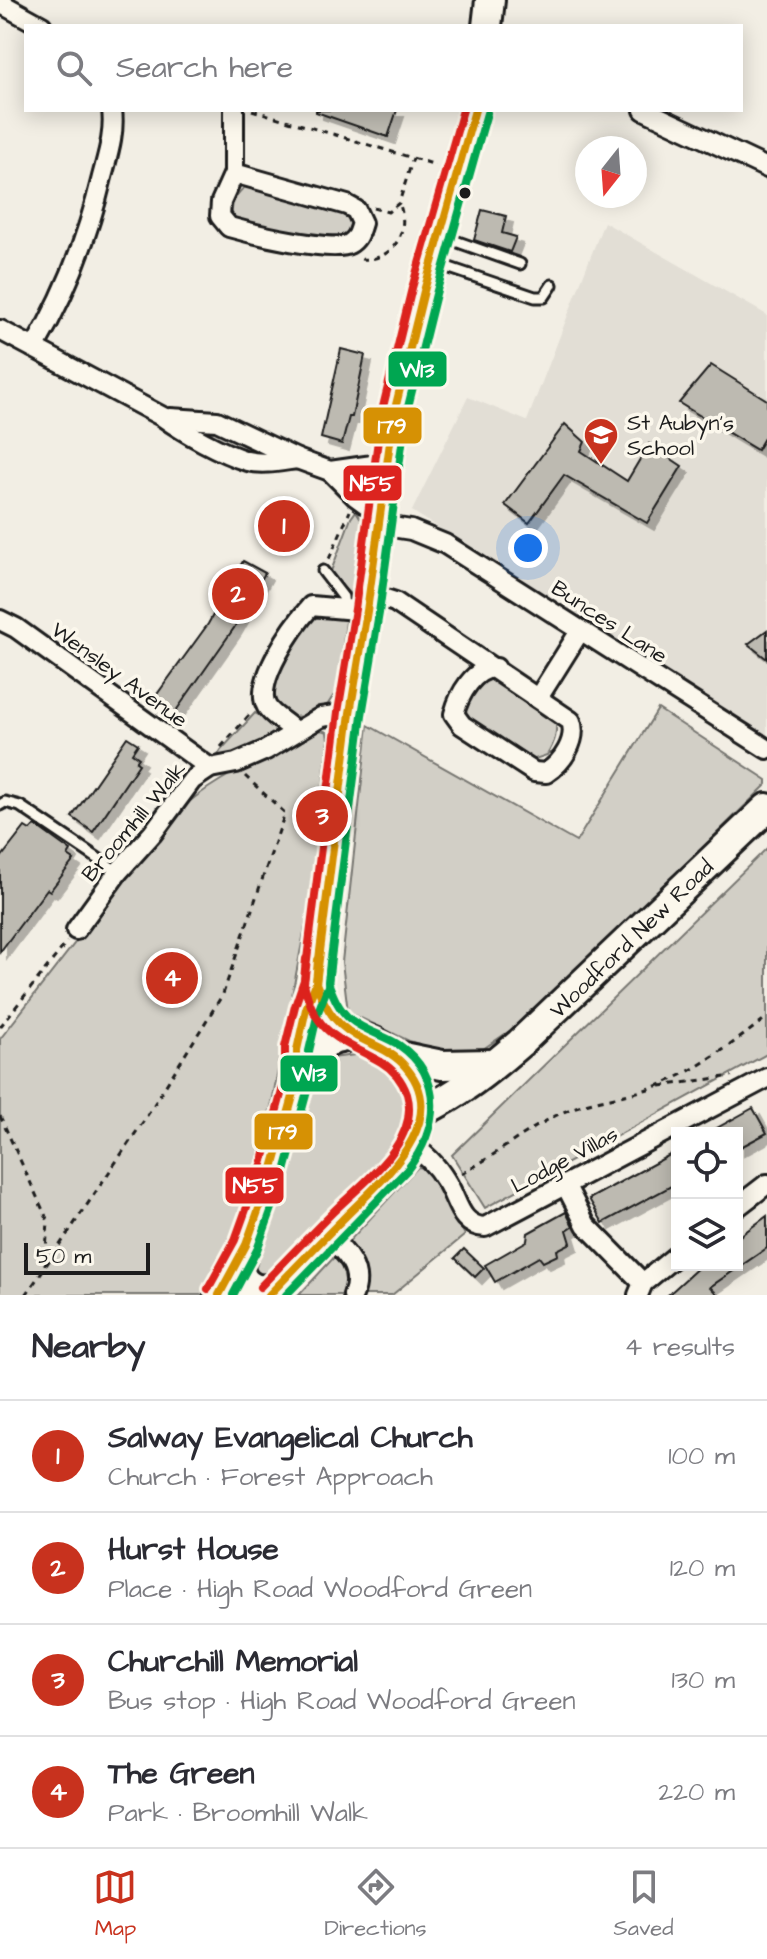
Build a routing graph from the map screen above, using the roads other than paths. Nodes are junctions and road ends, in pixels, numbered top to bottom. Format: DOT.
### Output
graph roads {
  1 [pos="490,0"];
  2 [pos="0,3"];
  3 [pos="38,24"];
  4 [pos="487,24"];
  5 [pos="112,112"];
  6 [pos="234,112"];
  7 [pos="474,112"];
  8 [pos="648,112"];
  9 [pos="767,168"];
  10 [pos="234,173"];
  11 [pos="436,249"];
  12 [pos="520,264"];
  13 [pos="552,285"];
  14 [pos="0,330"];
  15 [pos="34,348"];
  16 [pos="387,463"];
  17 [pos="330,471"];
  18 [pos="380,520"];
  19 [pos="323,571"];
  20 [pos="360,605"];
  21 [pos="0,620"];
  22 [pos="580,631"];
  23 [pos="496,668"];
  24 [pos="538,698"];
  25 [pos="350,713"];
  26 [pos="295,732"];
  27 [pos="767,749"];
  28 [pos="208,766"];
  29 [pos="0,805"];
  30 [pos="767,808"];
  31 [pos="118,872"];
  32 [pos="76,930"];
  33 [pos="316,983"];
  34 [pos="354,1036"];
  35 [pos="393,1055"];
  36 [pos="492,1064"];
  37 [pos="767,1078"];
  38 [pos="297,1082"];
  39 [pos="421,1112"];
  40 [pos="410,1145"];
  41 [pos="767,1184"];
  42 [pos="566,1186"];
  43 [pos="743,1202"];
  44 [pos="327,1235"];
  45 [pos="239,1259"];
  46 [pos="671,1261"];
  47 [pos="276,1288"];
  48 [pos="641,1289"];
  49 [pos="219,1295"];
  50 [pos="353,1295"];
  1 -- 4 [label="main road"];
  2 -- 3 [label="street"];
  5 -- 15 [label="street"];
  6 -- 10 [label="street"];
  7 -- 11 [label="main road"];
  8 -- 9 [label="street"];
  10 -- 10 [label="street"];
  11 -- 12 [label="lane"];
  11 -- 13 [label="lane"];
  11 -- 16 [label="main road"];
  14 -- 15 [label="street"];
  15 -- 17 [label="street"];
  16 -- 17 [label="street"];
  16 -- 18 [label="main road"];
  17 -- 18 [label="street"];
  18 -- 20 [label="main road"];
  18 -- 22 [label="street, Bunces Lane"];
  19 -- 20 [label="lane"];
  20 -- 23 [label="street"];
  20 -- 25 [label="main road"];
  20 -- 26 [label="street"];
  21 -- 28 [label="street, Wensley Avenue"];
  22 -- 24 [label="street"];
  22 -- 27 [label="street, Bunces Lane"];
  23 -- 24 [label="street"];
  23 -- 24 [label="street"];
  25 -- 26 [label="street, Broomhill Walk"];
  25 -- 33 [label="main road"];
  26 -- 28 [label="street, Broomhill Walk"];
  28 -- 31 [label="street, Broomhill Walk"];
  29 -- 31 [label="lane"];
  30 -- 36 [label="main road, Woodford New Road"];
  31 -- 32 [label="street, Broomhill Walk"];
  33 -- 34 [label="main road"];
  33 -- 38 [label="main road"];
  34 -- 35 [label="main road"];
  34 -- 38 [label="main road"];
  35 -- 36 [label="main road"];
  35 -- 39 [label="main road"];
  36 -- 39 [label="main road, Woodford New Road"];
  37 -- 42 [label="street, Lodge Villas"];
  38 -- 45 [label="main road"];
  39 -- 40 [label="main road"];
  40 -- 42 [label="street, Lodge Villas"];
  40 -- 44 [label="main road"];
  41 -- 43 [label="street"];
  42 -- 48 [label="street"];
  44 -- 47 [label="main road"];
  44 -- 50 [label="street"];
  45 -- 47 [label="main road"];
  45 -- 49 [label="main road"];
  46 -- 48 [label="street"];
}
